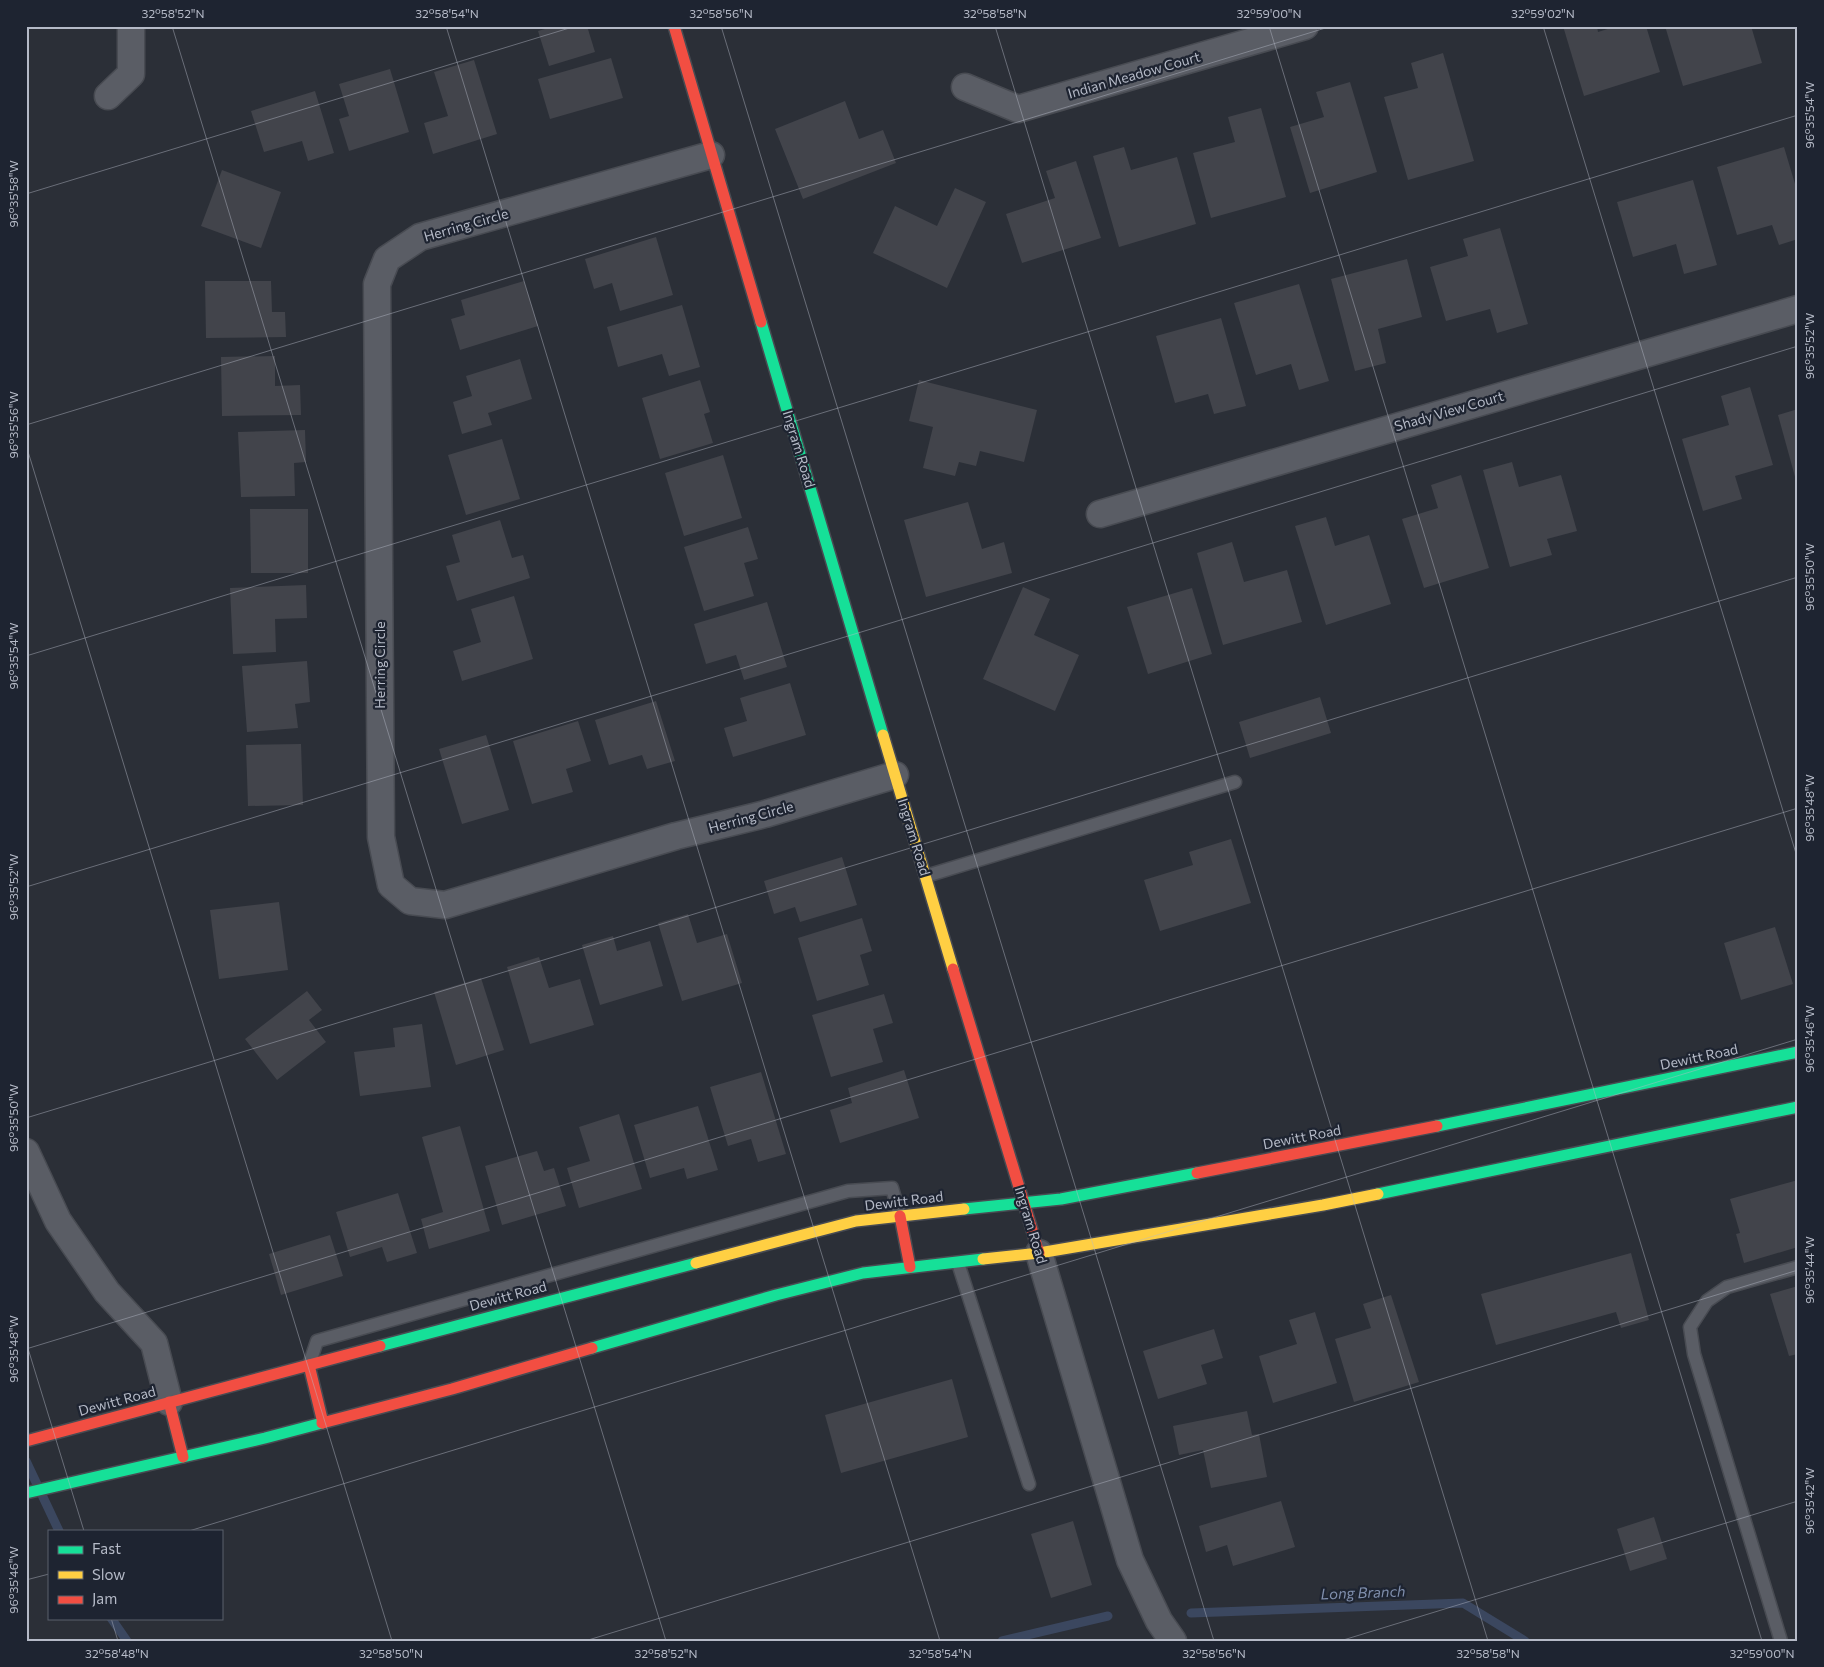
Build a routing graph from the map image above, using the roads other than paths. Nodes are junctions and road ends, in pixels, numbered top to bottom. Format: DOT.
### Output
graph roads {
  1 [pos="131,26"];
  2 [pos="674,26"];
  3 [pos="1305,26"];
  4 [pos="966,87"];
  5 [pos="108,96"];
  6 [pos="712,155"];
  7 [pos="1798,309"];
  8 [pos="1100,514"];
  9 [pos="895,775"];
  10 [pos="1235,782"];
  11 [pos="926,876"];
  12 [pos="1798,1052"];
  13 [pos="1798,1107"];
  14 [pos="26,1152"];
  15 [pos="1024,1202"];
  16 [pos="900,1216"];
  17 [pos="1039,1253"];
  18 [pos="958,1263"];
  19 [pos="910,1267"];
  20 [pos="1798,1267"];
  21 [pos="309,1365"];
  22 [pos="169,1402"];
  23 [pos="322,1423"];
  24 [pos="26,1441"];
  25 [pos="183,1458"];
  26 [pos="1029,1484"];
  27 [pos="26,1493"];
  28 [pos="1173,1641"];
  29 [pos="1781,1641"];
  1 -- 5 [label="street"];
  2 -- 6 [label="main road, Ingram Road"];
  3 -- 4 [label="street, Indian Meadow Court"];
  6 -- 9 [label="main road, Ingram Road"];
  6 -- 9 [label="street, Herring Circle"];
  7 -- 8 [label="street, Shady View Court"];
  9 -- 11 [label="main road, Ingram Road"];
  10 -- 11 [label="lane"];
  11 -- 15 [label="main road, Ingram Road"];
  12 -- 15 [label="main road, Dewitt Road"];
  13 -- 17 [label="main road"];
  14 -- 22 [label="street"];
  15 -- 16 [label="main road, Dewitt Road"];
  15 -- 17 [label="main road, Ingram Road"];
  16 -- 19 [label="main road"];
  16 -- 21 [label="main road, Dewitt Road"];
  16 -- 21 [label="lane"];
  17 -- 18 [label="main road"];
  17 -- 28 [label="street, Ingram Road"];
  18 -- 19 [label="main road"];
  18 -- 26 [label="lane"];
  19 -- 23 [label="main road"];
  20 -- 29 [label="lane"];
  21 -- 22 [label="main road, Dewitt Road"];
  21 -- 23 [label="main road"];
  22 -- 24 [label="main road, Dewitt Road"];
  22 -- 25 [label="main road"];
  23 -- 25 [label="main road"];
  25 -- 27 [label="main road"];
}
